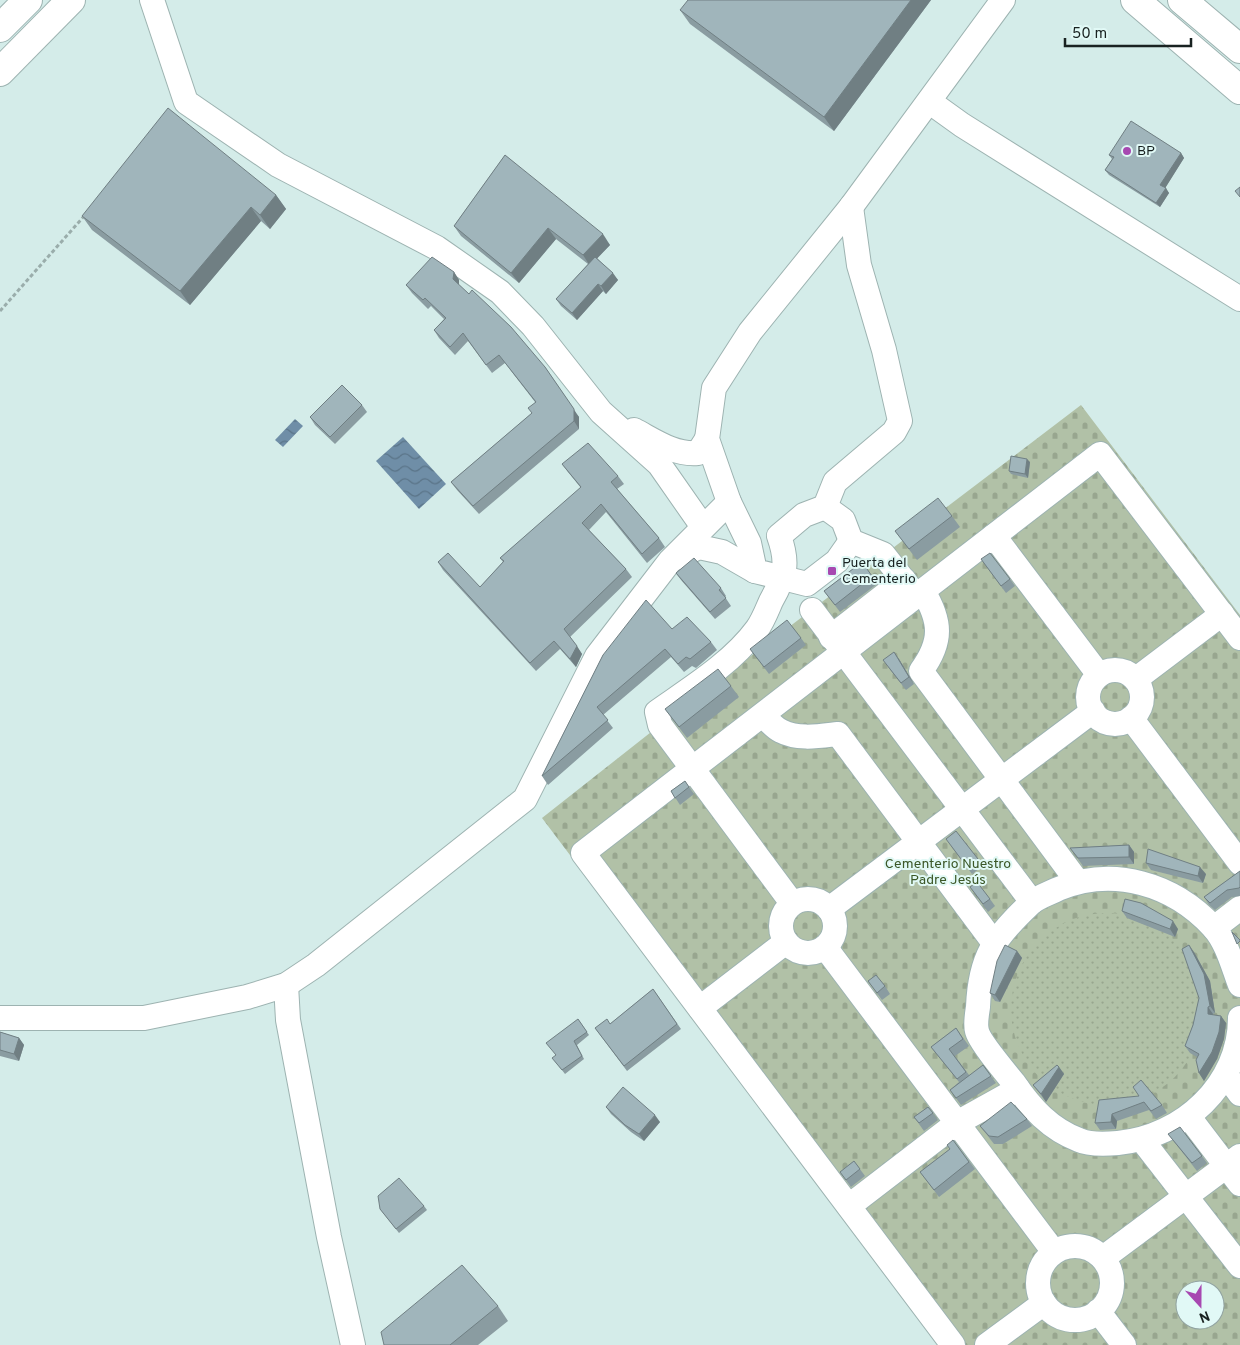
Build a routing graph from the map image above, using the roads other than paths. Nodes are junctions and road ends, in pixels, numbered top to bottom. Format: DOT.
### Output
graph roads {
  1 [pos="28,0"];
  2 [pos="71,0"];
  3 [pos="152,0"];
  4 [pos="1003,0"];
  5 [pos="1135,0"];
  6 [pos="1182,0"];
  7 [pos="0,28"];
  8 [pos="1240,50"];
  9 [pos="0,72"];
  10 [pos="949,75"];
  11 [pos="1240,90"];
  12 [pos="930,102"];
  13 [pos="962,125"];
  14 [pos="851,207"];
  15 [pos="1240,299"];
  16 [pos="601,412"];
  17 [pos="707,440"];
  18 [pos="729,502"];
  19 [pos="825,507"];
  20 [pos="703,527"];
  21 [pos="741,527"];
  22 [pos="779,536"];
  23 [pos="994,536"];
  24 [pos="851,541"];
  25 [pos="670,561"];
  26 [pos="755,571"];
  27 [pos="783,579"];
  28 [pos="914,589"];
  29 [pos="812,610"];
  30 [pos="1222,614"];
  31 [pos="1240,638"];
  32 [pos="837,644"];
  33 [pos="1099,675"];
  34 [pos="1136,679"];
  35 [pos="1093,712"];
  36 [pos="763,715"];
  37 [pos="1132,718"];
  38 [pos="693,769"];
  39 [pos="1002,780"];
  40 [pos="962,810"];
  41 [pos="919,843"];
  42 [pos="1240,863"];
  43 [pos="1077,881"];
  44 [pos="1032,902"];
  45 [pos="792,903"];
  46 [pos="1240,908"];
  47 [pos="829,909"];
  48 [pos="1214,928"];
  49 [pos="786,942"];
  50 [pos="994,943"];
  51 [pos="825,947"];
  52 [pos="286,985"];
  53 [pos="1240,985"];
  54 [pos="700,1008"];
  55 [pos="0,1018"];
  56 [pos="1240,1018"];
  57 [pos="1226,1075"];
  58 [pos="1018,1089"];
  59 [pos="1240,1094"];
  60 [pos="1189,1117"];
  61 [pos="958,1123"];
  62 [pos="1142,1140"];
  63 [pos="1235,1169"];
  64 [pos="1186,1196"];
  65 [pos="849,1206"];
  66 [pos="1054,1252"];
  67 [pos="1103,1258"];
  68 [pos="1240,1266"];
  69 [pos="1044,1303"];
  70 [pos="1098,1311"];
  71 [pos="354,1345"];
  72 [pos="953,1345"];
  73 [pos="987,1345"];
  74 [pos="1124,1345"];
  1 -- 7 [label="main road"];
  2 -- 9 [label="main road"];
  3 -- 16 [label="street"];
  4 -- 10 [label="street"];
  5 -- 11 [label="main road"];
  6 -- 8 [label="main road"];
  10 -- 12 [label="street"];
  10 -- 13 [label="street"];
  12 -- 13 [label="street"];
  12 -- 14 [label="street"];
  13 -- 15 [label="street"];
  14 -- 17 [label="street"];
  14 -- 19 [label="street"];
  16 -- 17 [label="street"];
  16 -- 20 [label="street"];
  17 -- 18 [label="street"];
  18 -- 20 [label="street"];
  18 -- 21 [label="street"];
  19 -- 22 [label="street"];
  19 -- 24 [label="street"];
  20 -- 25 [label="street"];
  21 -- 22 [label="street"];
  21 -- 26 [label="street"];
  22 -- 27 [label="street"];
  23 -- 28 [label="street"];
  23 -- 30 [label="street"];
  23 -- 33 [label="street"];
  24 -- 27 [label="street"];
  24 -- 28 [label="street"];
  25 -- 26 [label="street"];
  25 -- 52 [label="street"];
  26 -- 27 [label="street"];
  27 -- 38 [label="street"];
  28 -- 32 [label="street"];
  28 -- 39 [label="street"];
  29 -- 32 [label="street"];
  30 -- 31 [label="street"];
  30 -- 34 [label="street"];
  32 -- 36 [label="street"];
  32 -- 40 [label="street"];
  33 -- 34 [label="street"];
  33 -- 35 [label="street"];
  34 -- 37 [label="street"];
  35 -- 37 [label="street"];
  35 -- 39 [label="street"];
  36 -- 38 [label="street"];
  36 -- 41 [label="street"];
  37 -- 42 [label="street"];
  38 -- 45 [label="street"];
  38 -- 54 [label="street"];
  39 -- 40 [label="street"];
  39 -- 43 [label="street"];
  40 -- 41 [label="street"];
  40 -- 44 [label="street"];
  41 -- 47 [label="street"];
  41 -- 50 [label="street"];
  43 -- 44 [label="street"];
  43 -- 48 [label="street"];
  44 -- 50 [label="street"];
  45 -- 47 [label="street"];
  45 -- 49 [label="street"];
  46 -- 48 [label="street"];
  47 -- 51 [label="street"];
  48 -- 53 [label="street"];
  49 -- 51 [label="street"];
  49 -- 54 [label="street"];
  50 -- 58 [label="street"];
  51 -- 61 [label="street"];
  52 -- 55 [label="street"];
  52 -- 71 [label="street"];
  54 -- 65 [label="street"];
  56 -- 57 [label="street"];
  57 -- 59 [label="street"];
  57 -- 60 [label="street"];
  58 -- 61 [label="street"];
  58 -- 62 [label="street"];
  60 -- 62 [label="street"];
  60 -- 63 [label="street"];
  61 -- 65 [label="street"];
  61 -- 66 [label="street"];
  62 -- 64 [label="street"];
  63 -- 64 [label="street"];
  64 -- 67 [label="street"];
  64 -- 68 [label="street"];
  65 -- 72 [label="street"];
  66 -- 67 [label="street"];
  66 -- 69 [label="street"];
  67 -- 70 [label="street"];
  69 -- 70 [label="street"];
  69 -- 73 [label="street"];
  70 -- 74 [label="street"];
}
